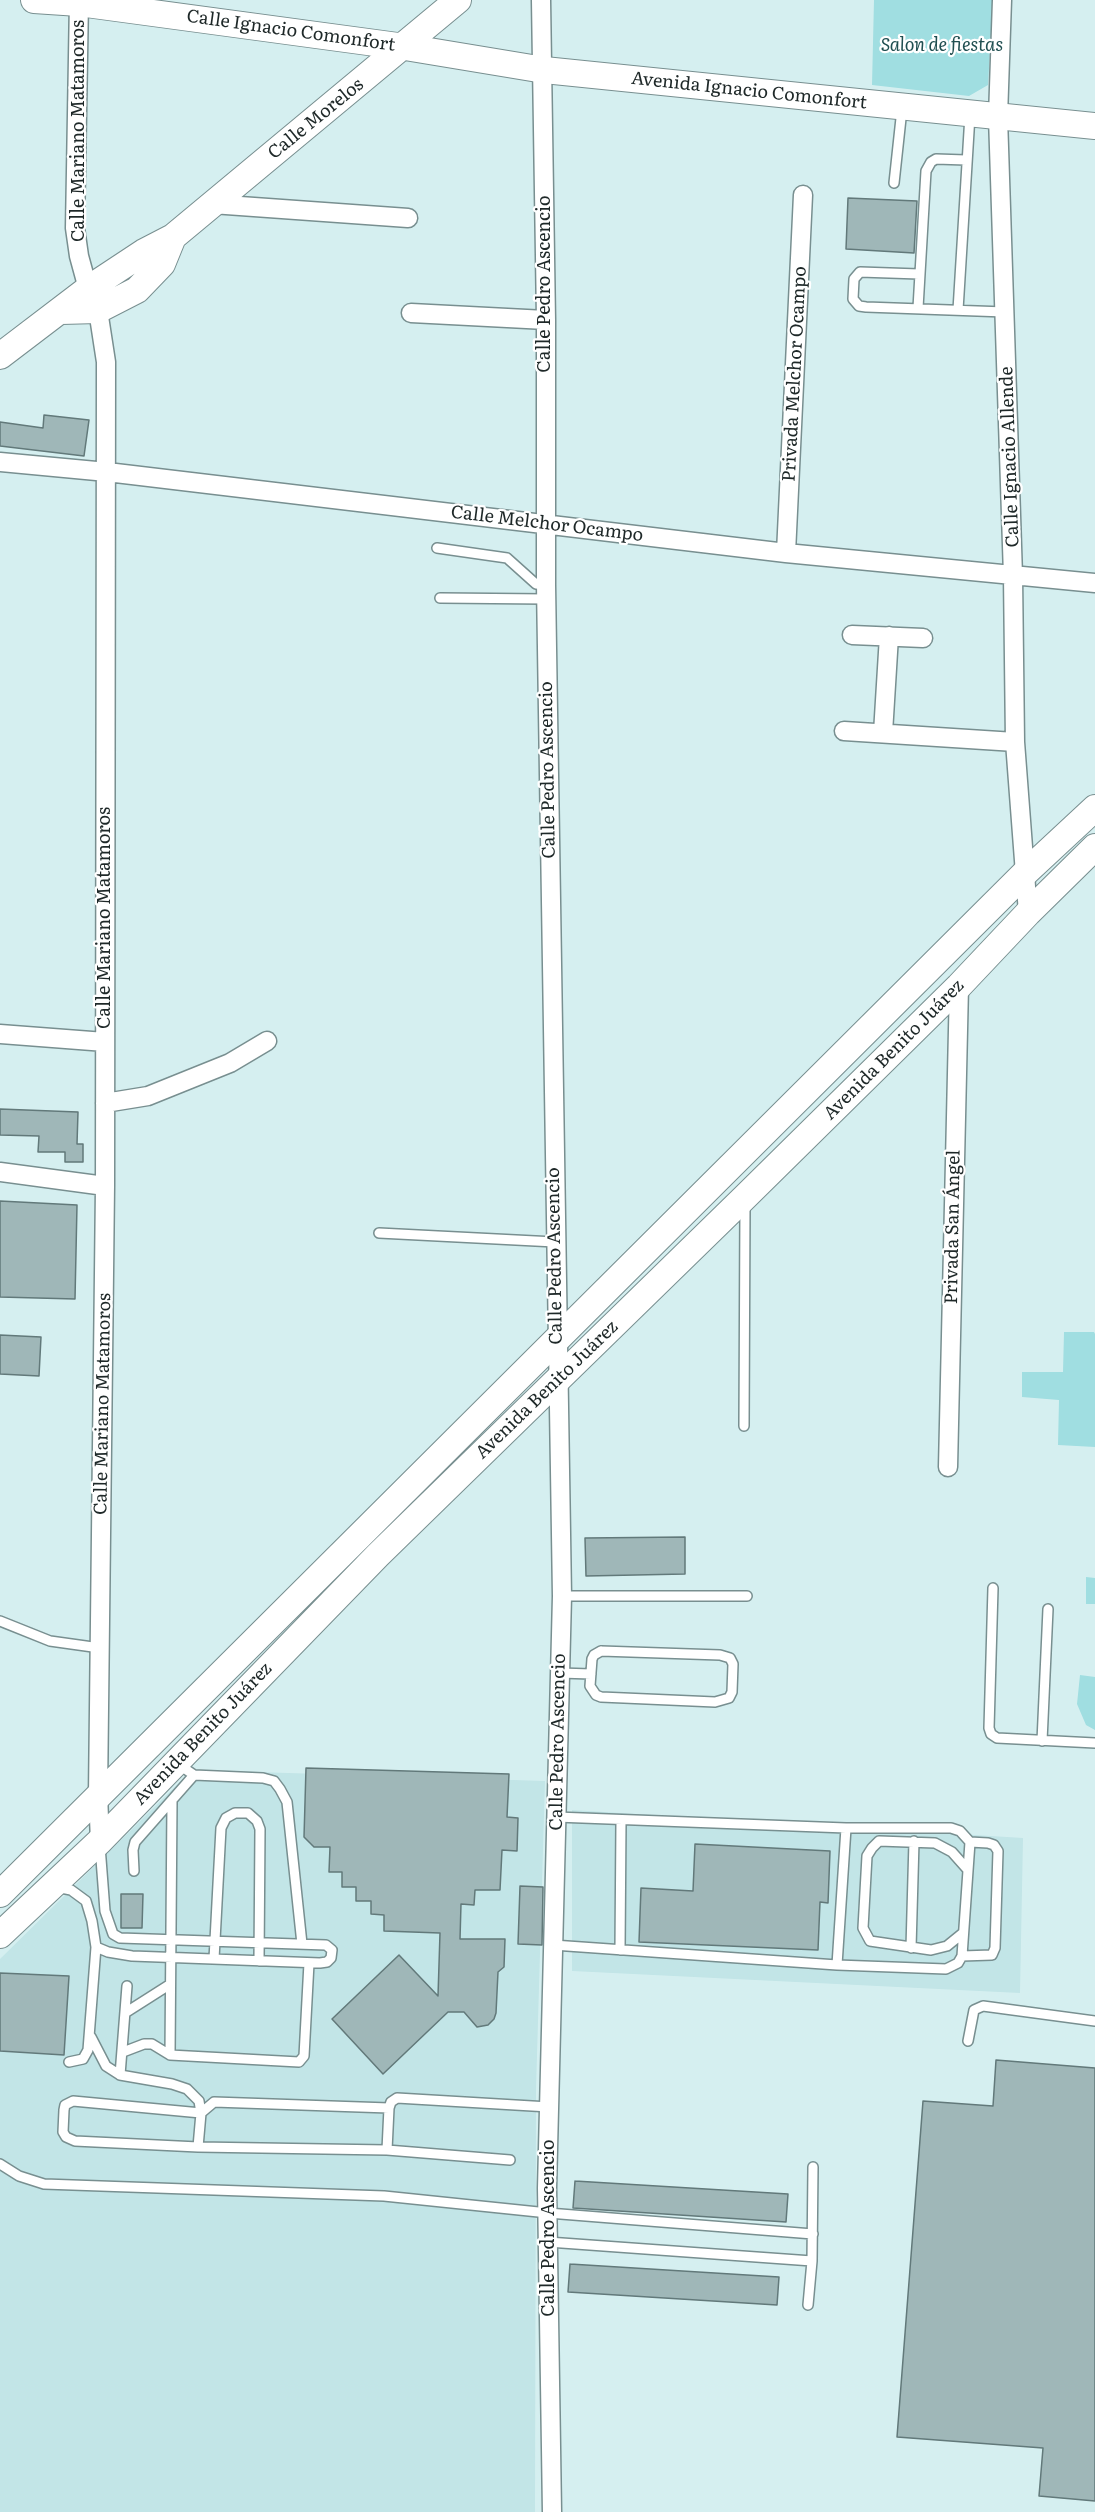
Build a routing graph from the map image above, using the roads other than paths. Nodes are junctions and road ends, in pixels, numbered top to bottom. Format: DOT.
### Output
graph roads {
  1 [pos="34,0"];
  2 [pos="458,0"];
  3 [pos="541,0"];
  4 [pos="1002,0"];
  5 [pos="80,1"];
  6 [pos="405,47"];
  7 [pos="543,70"];
  8 [pos="902,107"];
  9 [pos="970,114"];
  10 [pos="998,117"];
  11 [pos="1095,126"];
  12 [pos="966,160"];
  13 [pos="894,183"];
  14 [pos="803,195"];
  15 [pos="212,204"];
  16 [pos="408,218"];
  17 [pos="919,274"];
  18 [pos="93,300"];
  19 [pos="918,308"];
  20 [pos="958,310"];
  21 [pos="1005,312"];
  22 [pos="411,313"];
  23 [pos="546,320"];
  24 [pos="0,356"];
  25 [pos="0,462"];
  26 [pos="106,472"];
  27 [pos="545,524"];
  28 [pos="437,548"];
  29 [pos="786,553"];
  30 [pos="1013,576"];
  31 [pos="1095,584"];
  32 [pos="546,592"];
  33 [pos="440,598"];
  34 [pos="852,634"];
  35 [pos="889,636"];
  36 [pos="923,638"];
  37 [pos="844,731"];
  38 [pos="883,733"];
  39 [pos="1016,742"];
  40 [pos="1095,808"];
  41 [pos="1095,847"];
  42 [pos="1024,874"];
  43 [pos="1028,913"];
  44 [pos="958,986"];
  45 [pos="0,1034"];
  46 [pos="267,1041"];
  47 [pos="105,1042"];
  48 [pos="105,1103"];
  49 [pos="0,1172"];
  50 [pos="105,1186"];
  51 [pos="746,1197"];
  52 [pos="379,1233"];
  53 [pos="555,1242"];
  54 [pos="556,1342"];
  55 [pos="558,1378"];
  56 [pos="744,1426"];
  57 [pos="948,1467"];
  58 [pos="993,1588"];
  59 [pos="562,1596"];
  60 [pos="747,1596"];
  61 [pos="1048,1609"];
  62 [pos="0,1621"];
  63 [pos="100,1648"];
  64 [pos="560,1674"];
  65 [pos="591,1674"];
  66 [pos="1042,1741"];
  67 [pos="1095,1743"];
  68 [pos="184,1768"];
  69 [pos="98,1795"];
  70 [pos="172,1802"];
  71 [pos="556,1817"];
  72 [pos="621,1821"];
  73 [pos="846,1828"];
  74 [pos="100,1841"];
  75 [pos="914,1841"];
  76 [pos="970,1842"];
  77 [pos="968,1870"];
  78 [pos="134,1871"];
  79 [pos="51,1886"];
  80 [pos="0,1894"];
  81 [pos="963,1933"];
  82 [pos="0,1935"];
  83 [pos="171,1941"];
  84 [pos="214,1941"];
  85 [pos="259,1943"];
  86 [pos="302,1944"];
  87 [pos="553,1945"];
  88 [pos="96,1947"];
  89 [pos="911,1948"];
  90 [pos="620,1950"];
  91 [pos="962,1956"];
  92 [pos="169,1958"];
  93 [pos="214,1959"];
  94 [pos="259,1961"];
  95 [pos="309,1963"];
  96 [pos="837,1965"];
  97 [pos="169,1985"];
  98 [pos="127,1986"];
  99 [pos="125,2013"];
  100 [pos="1095,2021"];
  101 [pos="91,2037"];
  102 [pos="968,2041"];
  103 [pos="123,2052"];
  104 [pos="170,2055"];
  105 [pos="69,2062"];
  106 [pos="120,2075"];
  107 [pos="549,2107"];
  108 [pos="389,2108"];
  109 [pos="201,2113"];
  110 [pos="198,2147"];
  111 [pos="387,2150"];
  112 [pos="510,2160"];
  113 [pos="0,2164"];
  114 [pos="813,2167"];
  115 [pos="548,2213"];
  116 [pos="813,2235"];
  117 [pos="548,2242"];
  118 [pos="812,2261"];
  119 [pos="808,2305"];
  120 [pos="552,2512"];
  1 -- 5 [label="main road, Calle Ignacio Comonfort"];
  2 -- 6 [label="main road, Calle Morelos"];
  3 -- 7 [label="street, Calle Pedro Ascencio"];
  4 -- 10 [label="street, Calle Ignacio Allende"];
  5 -- 6 [label="main road, Calle Ignacio Comonfort"];
  5 -- 18 [label="street, Calle Mariano Matamoros"];
  6 -- 7 [label="main road, Avenida Ignacio Comonfort"];
  6 -- 15 [label="main road, Calle Morelos"];
  7 -- 8 [label="main road, Avenida Ignacio Comonfort"];
  7 -- 23 [label="street, Calle Pedro Ascencio"];
  8 -- 9 [label="main road, Avenida Ignacio Comonfort"];
  8 -- 13 [label="lane"];
  9 -- 10 [label="main road, Avenida Ignacio Comonfort"];
  9 -- 12 [label="lane"];
  10 -- 11 [label="main road, Avenida Ignacio Comonfort"];
  10 -- 21 [label="street, Calle Ignacio Allende"];
  12 -- 17 [label="lane"];
  12 -- 20 [label="lane"];
  14 -- 29 [label="street, Privada Melchor Ocampo"];
  15 -- 16 [label="street"];
  15 -- 18 [label="main road, Calle Morelos"];
  17 -- 19 [label="lane"];
  17 -- 19 [label="lane"];
  18 -- 24 [label="main road, Calle Morelos"];
  18 -- 26 [label="street, Calle Mariano Matamoros"];
  19 -- 20 [label="lane"];
  20 -- 21 [label="lane"];
  21 -- 30 [label="street, Calle Ignacio Allende"];
  22 -- 23 [label="street"];
  23 -- 27 [label="street, Calle Pedro Ascencio"];
  25 -- 26 [label="street, Calle Melchor Ocampo"];
  26 -- 27 [label="street, Calle Melchor Ocampo"];
  26 -- 47 [label="street, Calle Mariano Matamoros"];
  27 -- 29 [label="street, Calle Melchor Ocampo"];
  27 -- 32 [label="street, Calle Pedro Ascencio"];
  28 -- 32 [label="lane"];
  29 -- 30 [label="street, Calle Melchor Ocampo"];
  30 -- 31 [label="street, Calle Melchor Ocampo"];
  30 -- 39 [label="street, Calle Ignacio Allende"];
  32 -- 33 [label="lane"];
  32 -- 53 [label="street, Calle Pedro Ascencio"];
  34 -- 35 [label="street"];
  35 -- 36 [label="street"];
  35 -- 38 [label="street"];
  37 -- 38 [label="street"];
  38 -- 39 [label="street"];
  39 -- 42 [label="street, Calle Ignacio Allende"];
  40 -- 42 [label="main road, Avenida Benito Juárez"];
  41 -- 43 [label="main road, Avenida Benito Juárez"];
  42 -- 43 [label="street, Calle Ignacio Allende"];
  42 -- 54 [label="main road, Avenida Benito Juárez"];
  43 -- 44 [label="main road, Avenida Benito Juárez"];
  44 -- 51 [label="main road, Avenida Benito Juárez"];
  44 -- 57 [label="street, Privada San Ángel"];
  45 -- 47 [label="street"];
  46 -- 48 [label="street"];
  47 -- 48 [label="street, Calle Mariano Matamoros"];
  48 -- 50 [label="street, Calle Mariano Matamoros"];
  49 -- 50 [label="street"];
  50 -- 63 [label="street, Calle Mariano Matamoros"];
  51 -- 55 [label="main road, Avenida Benito Juárez"];
  51 -- 56 [label="lane"];
  52 -- 53 [label="lane"];
  53 -- 54 [label="street, Calle Pedro Ascencio"];
  54 -- 55 [label="street, Calle Pedro Ascencio"];
  54 -- 69 [label="main road, Avenida Benito Juárez"];
  55 -- 59 [label="street, Calle Pedro Ascencio"];
  55 -- 68 [label="main road, Avenida Benito Juárez"];
  58 -- 66 [label="lane"];
  59 -- 60 [label="lane"];
  59 -- 64 [label="street, Calle Pedro Ascencio"];
  61 -- 66 [label="lane"];
  62 -- 63 [label="lane"];
  63 -- 69 [label="street, Calle Mariano Matamoros"];
  64 -- 65 [label="lane"];
  64 -- 71 [label="street, Calle Pedro Ascencio"];
  65 -- 65 [label="lane"];
  66 -- 67 [label="lane"];
  68 -- 70 [label="lane"];
  68 -- 74 [label="main road, Avenida Benito Juárez"];
  68 -- 86 [label="lane"];
  69 -- 74 [label="street, Calle Mariano Matamoros"];
  69 -- 80 [label="main road, Avenida Benito Juárez"];
  70 -- 78 [label="lane"];
  70 -- 83 [label="lane"];
  71 -- 72 [label="lane"];
  71 -- 87 [label="street, Calle Pedro Ascencio"];
  72 -- 73 [label="lane"];
  72 -- 90 [label="lane"];
  73 -- 76 [label="lane"];
  73 -- 96 [label="lane"];
  74 -- 79 [label="main road, Avenida Benito Juárez"];
  74 -- 83 [label="lane"];
  75 -- 77 [label="lane"];
  75 -- 89 [label="lane"];
  75 -- 89 [label="lane"];
  76 -- 77 [label="lane"];
  76 -- 91 [label="lane"];
  77 -- 81 [label="lane"];
  79 -- 82 [label="main road, Avenida Benito Juárez"];
  79 -- 88 [label="lane"];
  81 -- 89 [label="lane"];
  81 -- 91 [label="lane"];
  83 -- 84 [label="lane"];
  83 -- 92 [label="lane"];
  84 -- 85 [label="lane"];
  84 -- 85 [label="lane"];
  84 -- 93 [label="lane"];
  85 -- 86 [label="lane"];
  85 -- 94 [label="lane"];
  86 -- 95 [label="lane"];
  87 -- 90 [label="lane"];
  87 -- 107 [label="street, Calle Pedro Ascencio"];
  88 -- 92 [label="lane"];
  88 -- 101 [label="lane"];
  90 -- 96 [label="lane"];
  91 -- 96 [label="lane"];
  92 -- 93 [label="lane"];
  92 -- 97 [label="lane"];
  93 -- 94 [label="lane"];
  94 -- 95 [label="lane"];
  95 -- 104 [label="lane"];
  97 -- 99 [label="lane"];
  97 -- 104 [label="lane"];
  98 -- 99 [label="lane"];
  99 -- 103 [label="lane"];
  100 -- 102 [label="lane"];
  101 -- 105 [label="lane"];
  101 -- 106 [label="lane"];
  103 -- 104 [label="lane"];
  103 -- 106 [label="lane"];
  106 -- 109 [label="lane"];
  107 -- 108 [label="lane"];
  107 -- 115 [label="street, Calle Pedro Ascencio"];
  108 -- 109 [label="lane"];
  108 -- 111 [label="lane"];
  109 -- 110 [label="lane"];
  109 -- 110 [label="lane"];
  110 -- 111 [label="lane"];
  111 -- 112 [label="lane"];
  113 -- 115 [label="lane"];
  114 -- 116 [label="lane"];
  115 -- 116 [label="lane"];
  115 -- 117 [label="street, Calle Pedro Ascencio"];
  116 -- 118 [label="lane"];
  117 -- 118 [label="lane"];
  117 -- 120 [label="street, Calle Pedro Ascencio"];
  118 -- 119 [label="lane"];
}
